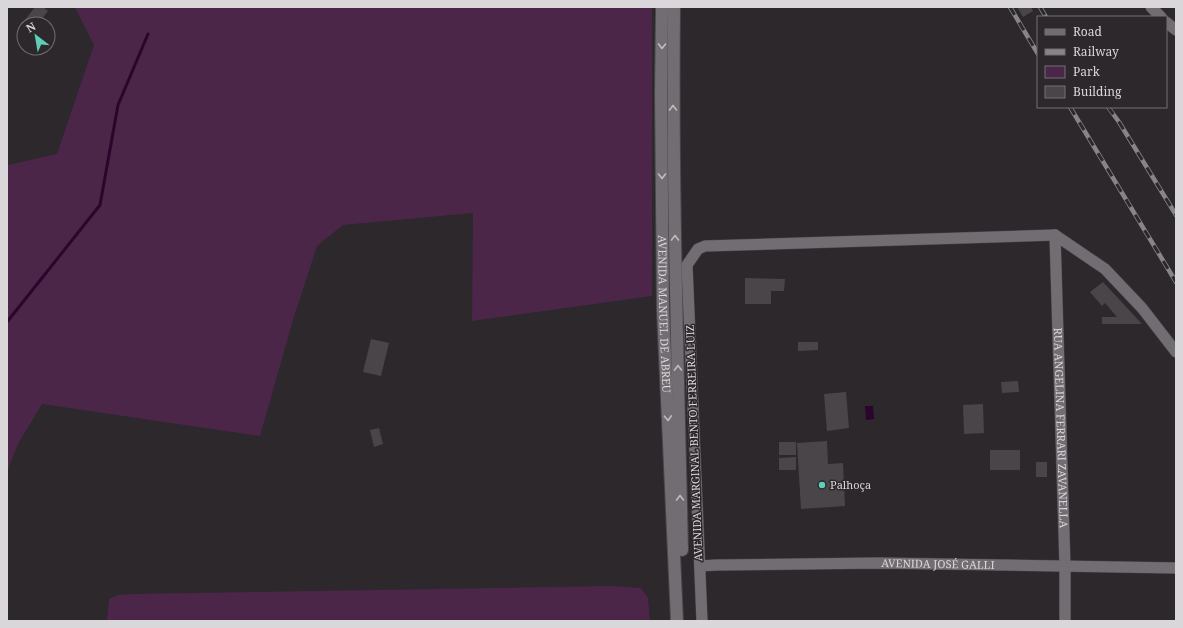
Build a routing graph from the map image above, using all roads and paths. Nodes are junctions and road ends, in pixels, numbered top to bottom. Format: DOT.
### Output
graph roads {
  1 [pos="662,7"];
  2 [pos="674,7"];
  3 [pos="1150,7"];
  4 [pos="1160,16"];
  5 [pos="1167,23"];
  6 [pos="1176,30"];
  7 [pos="1055,235"];
  8 [pos="1176,352"];
  9 [pos="700,566"];
  10 [pos="1064,567"];
  11 [pos="1176,568"];
  12 [pos="677,621"];
  13 [pos="685,621"];
  14 [pos="702,621"];
  15 [pos="1065,621"];
  1 -- 12 [label="main road, AVENIDA MANUEL DE ABREU, one-way"];
  13 -- 2 [label="main road, AVENIDA MANUEL DE ABREU, one-way"];
  3 -- 4 [label="street"];
  5 -- 6 [label="street"];
  7 -- 8 [label="street"];
  7 -- 9 [label="street, AVENIDA MARGINAL BENTO FERREIRA LUIZ"];
  7 -- 10 [label="street, RUA ANGELINA FERRARI ZAVANELLA"];
  9 -- 10 [label="street, AVENIDA JOSÉ GALLI"];
  9 -- 14 [label="street, AVENIDA MARGINAL BENTO FERREIRA LUIZ"];
  10 -- 11 [label="street, AVENIDA JOSÉ GALLI"];
  10 -- 15 [label="street, RUA ANGELINA FERRARI ZAVANELLA"];
}
